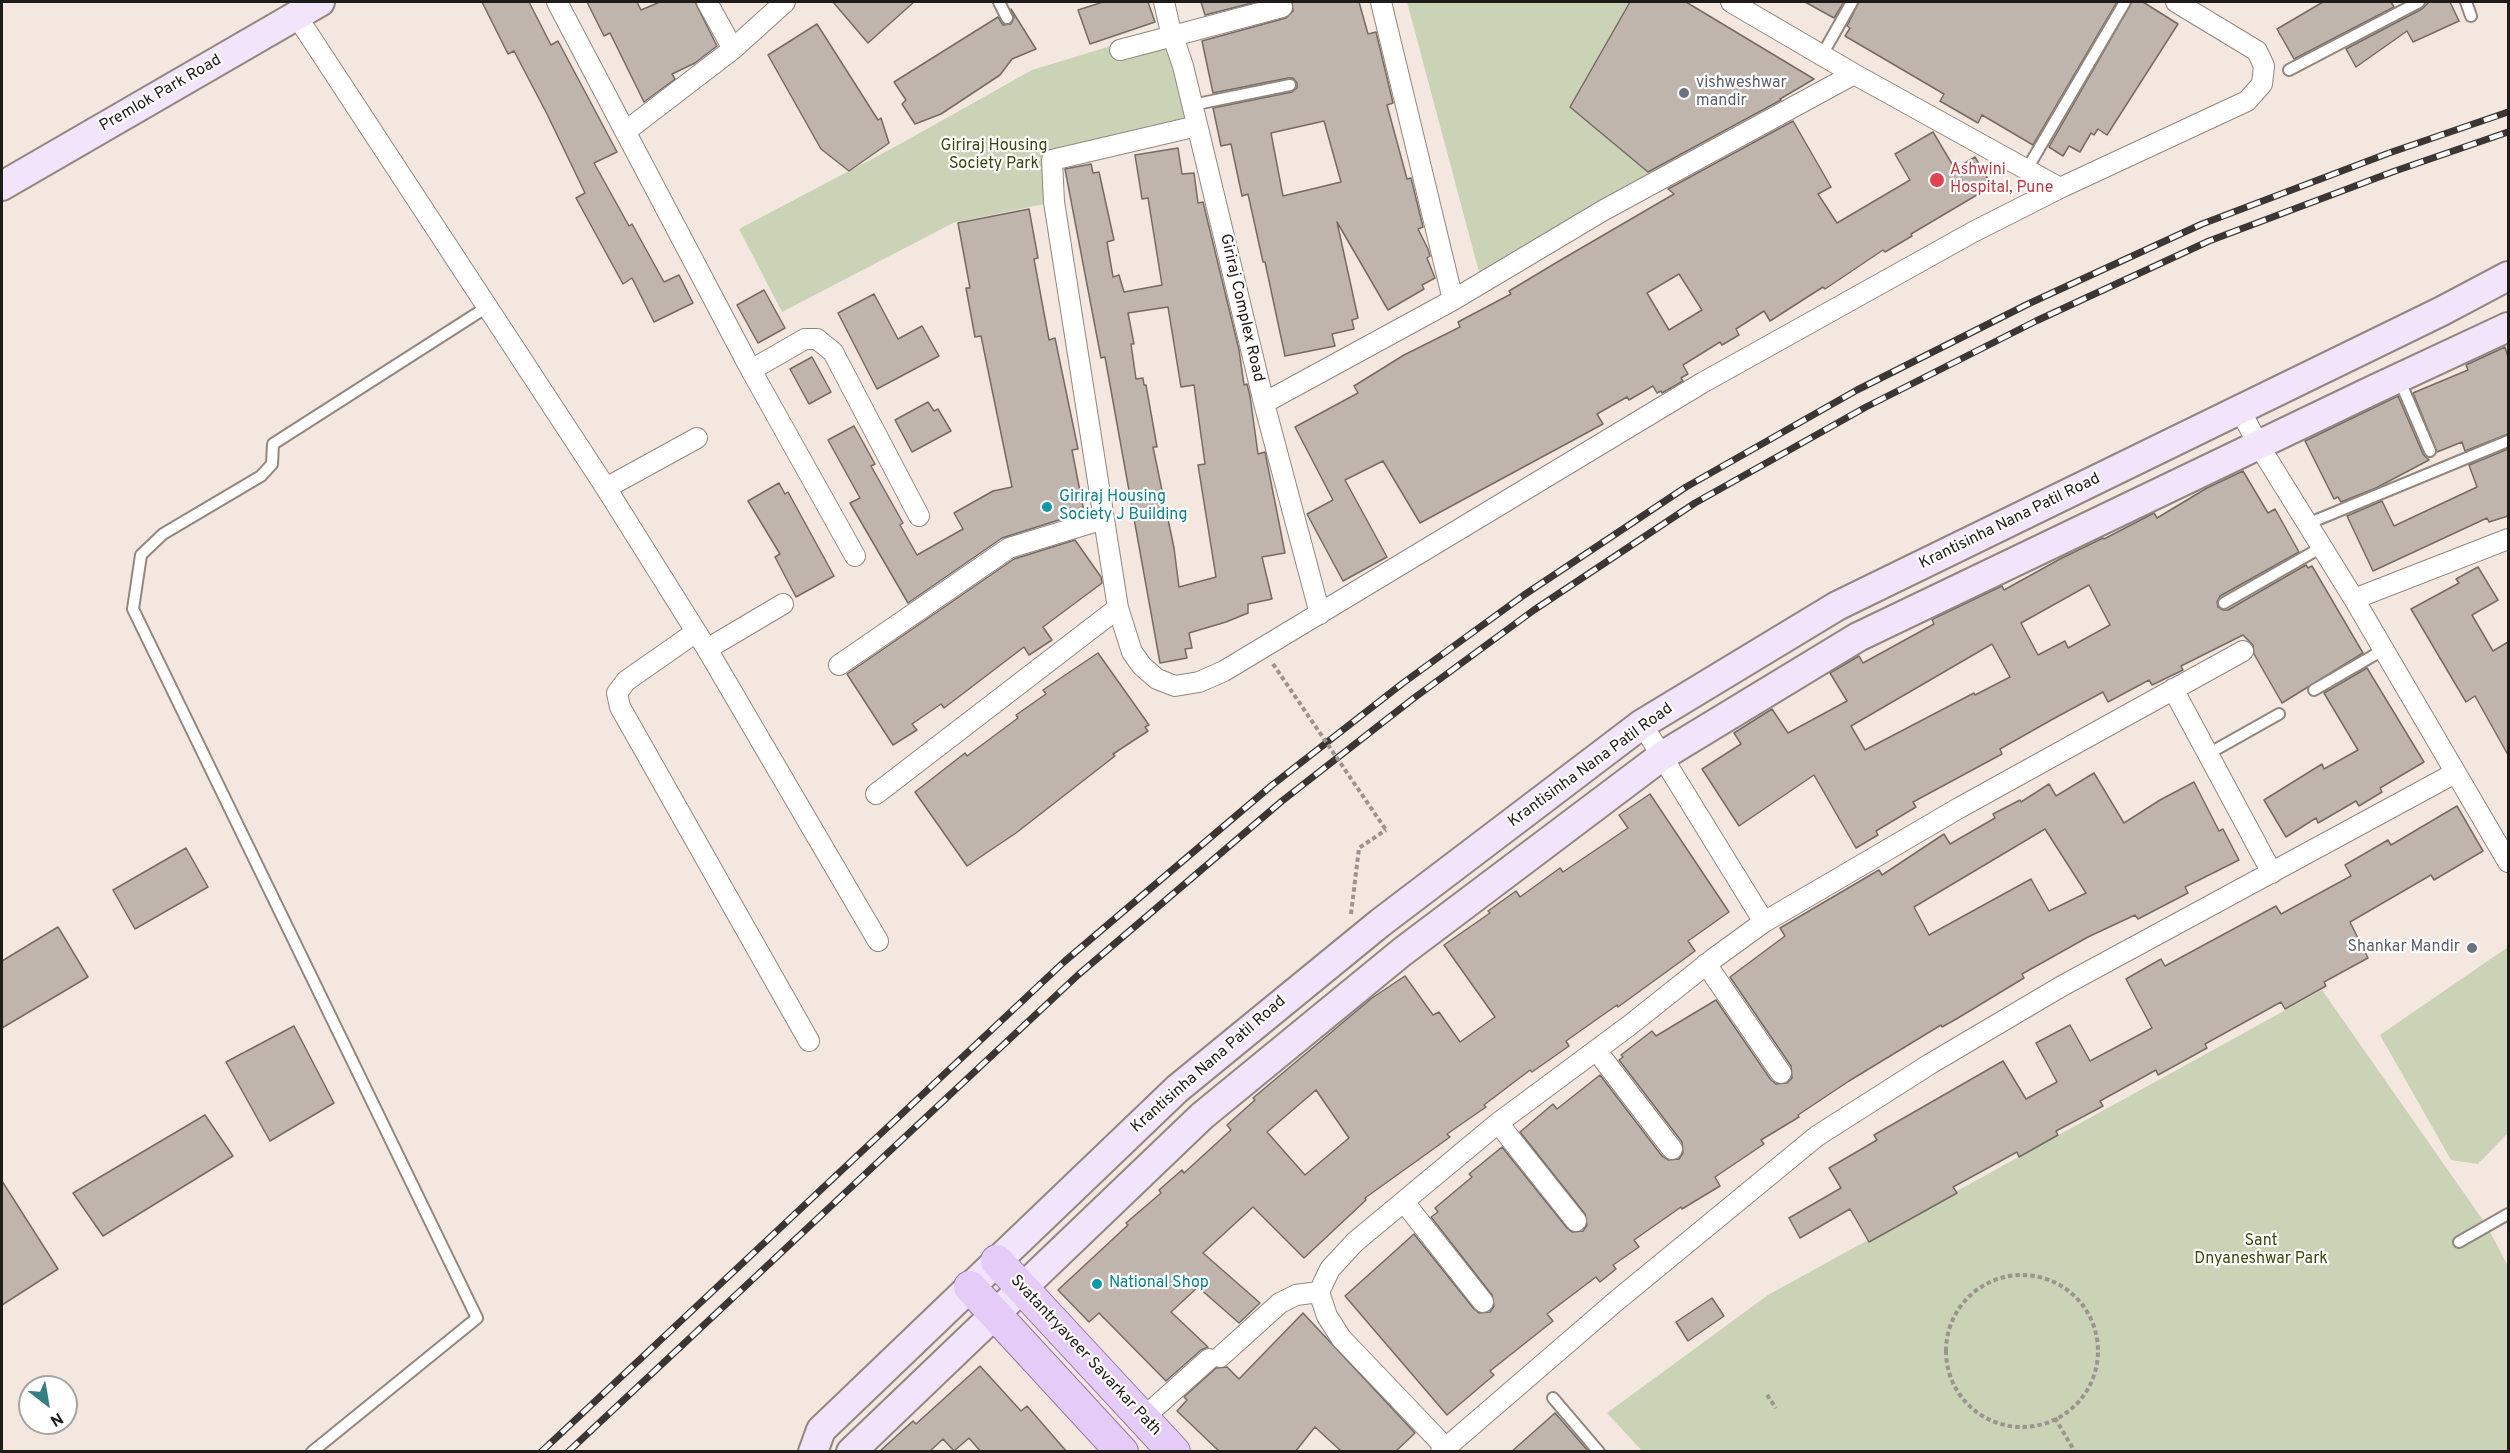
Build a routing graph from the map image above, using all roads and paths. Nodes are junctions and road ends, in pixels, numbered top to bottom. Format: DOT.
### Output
graph roads {
  1 [pos="557,2"];
  2 [pos="707,2"];
  3 [pos="785,2"];
  4 [pos="999,2"];
  5 [pos="1164,2"];
  6 [pos="1381,2"];
  7 [pos="1731,2"];
  8 [pos="1852,2"];
  9 [pos="2125,2"];
  10 [pos="2176,2"];
  11 [pos="2419,2"];
  12 [pos="2466,2"];
  13 [pos="1282,7"];
  14 [pos="308,8"];
  15 [pos="2471,16"];
  16 [pos="1007,18"];
  17 [pos="1173,35"];
  18 [pos="734,49"];
  19 [pos="1120,50"];
  20 [pos="1822,55"];
  21 [pos="2289,70"];
  22 [pos="1854,74"];
  23 [pos="1290,85"];
  24 [pos="1192,105"];
  25 [pos="1197,126"];
  26 [pos="626,131"];
  27 [pos="2027,169"];
  28 [pos="2,186"];
  29 [pos="2060,188"];
  30 [pos="2508,276"];
  31 [pos="1453,300"];
  32 [pos="487,307"];
  33 [pos="2508,331"];
  34 [pos="751,370"];
  35 [pos="2398,378"];
  36 [pos="1264,403"];
  37 [pos="2240,410"];
  38 [pos="697,438"];
  39 [pos="2508,441"];
  40 [pos="2258,444"];
  41 [pos="2430,451"];
  42 [pos="606,488"];
  43 [pos="919,516"];
  44 [pos="1104,519"];
  45 [pos="2307,524"];
  46 [pos="2508,539"];
  47 [pos="2322,547"];
  48 [pos="855,556"];
  49 [pos="2354,599"];
  50 [pos="2224,603"];
  51 [pos="783,604"];
  52 [pos="1118,608"];
  53 [pos="1320,614"];
  54 [pos="696,632"];
  55 [pos="707,649"];
  56 [pos="2383,650"];
  57 [pos="2242,651"];
  58 [pos="1273,664"];
  59 [pos="839,665"];
  60 [pos="2173,689"];
  61 [pos="2314,690"];
  62 [pos="2279,714"];
  63 [pos="1642,724"];
  64 [pos="2208,754"];
  65 [pos="1662,756"];
  66 [pos="2455,773"];
  67 [pos="876,794"];
  68 [pos="2508,862"];
  69 [pos="2272,873"];
  70 [pos="1764,922"];
  71 [pos="1360,939"];
  72 [pos="878,941"];
  73 [pos="1706,964"];
  74 [pos="808,1041"];
  75 [pos="1596,1050"];
  76 [pos="1781,1073"];
  77 [pos="1498,1123"];
  78 [pos="1672,1149"];
  79 [pos="1404,1202"];
  80 [pos="2508,1214"];
  81 [pos="1576,1221"];
  82 [pos="2459,1242"];
  83 [pos="997,1261"];
  84 [pos="970,1287"];
  85 [pos="1022,1288"];
  86 [pos="1319,1292"];
  87 [pos="1483,1302"];
  88 [pos="995,1314"];
  89 [pos="1767,1395"];
  90 [pos="1553,1398"];
  91 [pos="1776,1408"];
  92 [pos="1143,1418"];
  93 [pos="2055,1418"];
  94 [pos="1443,1449"];
  95 [pos="312,1452"];
  96 [pos="813,1452"];
  97 [pos="851,1452"];
  98 [pos="1122,1452"];
  99 [pos="1174,1452"];
  100 [pos="1599,1452"];
  101 [pos="2075,1452"];
  1 -- 26 [label="street"];
  2 -- 18 [label="street"];
  3 -- 18 [label="street"];
  4 -- 16 [label="lane"];
  5 -- 17 [label="street, Giriraj Complex Road"];
  6 -- 31 [label="street"];
  7 -- 20 [label="street"];
  8 -- 20 [label="lane"];
  9 -- 27 [label="lane"];
  10 -- 29 [label="street"];
  11 -- 21 [label="lane"];
  12 -- 15 [label="lane"];
  13 -- 17 [label="street"];
  14 -- 28 [label="main road, Premlok Park Road"];
  14 -- 32 [label="street"];
  17 -- 19 [label="street"];
  17 -- 24 [label="street, Giriraj Complex Road"];
  18 -- 26 [label="street"];
  20 -- 22 [label="street"];
  22 -- 27 [label="street"];
  22 -- 31 [label="street"];
  23 -- 24 [label="lane"];
  24 -- 25 [label="street, Giriraj Complex Road"];
  25 -- 36 [label="street, Giriraj Complex Road"];
  25 -- 44 [label="street"];
  26 -- 34 [label="street"];
  27 -- 29 [label="street"];
  29 -- 53 [label="street"];
  30 -- 37 [label="main road, Krantisinha Nana Patil Road"];
  31 -- 36 [label="street"];
  32 -- 42 [label="street"];
  32 -- 95 [label="lane"];
  33 -- 35 [label="main road, Krantisinha Nana Patil Road"];
  34 -- 43 [label="street"];
  34 -- 48 [label="street"];
  35 -- 40 [label="main road, Krantisinha Nana Patil Road"];
  35 -- 41 [label="lane"];
  36 -- 53 [label="street, Giriraj Complex Road"];
  37 -- 40 [label="street"];
  37 -- 63 [label="main road, Krantisinha Nana Patil Road"];
  38 -- 42 [label="street"];
  39 -- 45 [label="lane"];
  40 -- 45 [label="street"];
  40 -- 65 [label="main road, Krantisinha Nana Patil Road"];
  42 -- 54 [label="street"];
  44 -- 52 [label="street"];
  44 -- 59 [label="street"];
  45 -- 47 [label="street"];
  46 -- 49 [label="street"];
  47 -- 49 [label="street"];
  47 -- 50 [label="lane"];
  49 -- 56 [label="street"];
  51 -- 55 [label="street"];
  52 -- 53 [label="street"];
  52 -- 67 [label="street"];
  54 -- 55 [label="street"];
  54 -- 74 [label="street"];
  55 -- 72 [label="street"];
  56 -- 61 [label="lane"];
  56 -- 66 [label="street"];
  57 -- 60 [label="street"];
  58 -- 71 [label="path, bridge"];
  60 -- 64 [label="street"];
  60 -- 70 [label="street"];
  62 -- 64 [label="lane"];
  63 -- 65 [label="street"];
  63 -- 71 [label="main road, Krantisinha Nana Patil Road"];
  64 -- 69 [label="street"];
  65 -- 70 [label="street"];
  65 -- 85 [label="main road, Krantisinha Nana Patil Road"];
  66 -- 68 [label="street"];
  66 -- 69 [label="street"];
  69 -- 94 [label="street"];
  70 -- 73 [label="street"];
  71 -- 83 [label="main road, Krantisinha Nana Patil Road"];
  73 -- 75 [label="street"];
  73 -- 76 [label="street"];
  75 -- 77 [label="street"];
  75 -- 78 [label="street"];
  77 -- 79 [label="street"];
  77 -- 81 [label="street"];
  79 -- 86 [label="street"];
  79 -- 87 [label="street"];
  80 -- 82 [label="lane"];
  83 -- 84 [label="main road, Krantisinha Nana Patil Road"];
  83 -- 85 [label="main road, Svatantryaveer Savarkar Path"];
  84 -- 88 [label="main road"];
  84 -- 96 [label="main road, Krantisinha Nana Patil Road"];
  85 -- 88 [label="main road, Krantisinha Nana Patil Road"];
  85 -- 92 [label="main road, Svatantryaveer Savarkar Path"];
  86 -- 92 [label="street"];
  86 -- 94 [label="street"];
  88 -- 97 [label="main road, Krantisinha Nana Patil Road"];
  88 -- 98 [label="main road"];
  89 -- 91 [label="path"];
  90 -- 100 [label="lane"];
  92 -- 99 [label="main road, Svatantryaveer Savarkar Path"];
  93 -- 93 [label="path"];
  93 -- 101 [label="path"];
}
